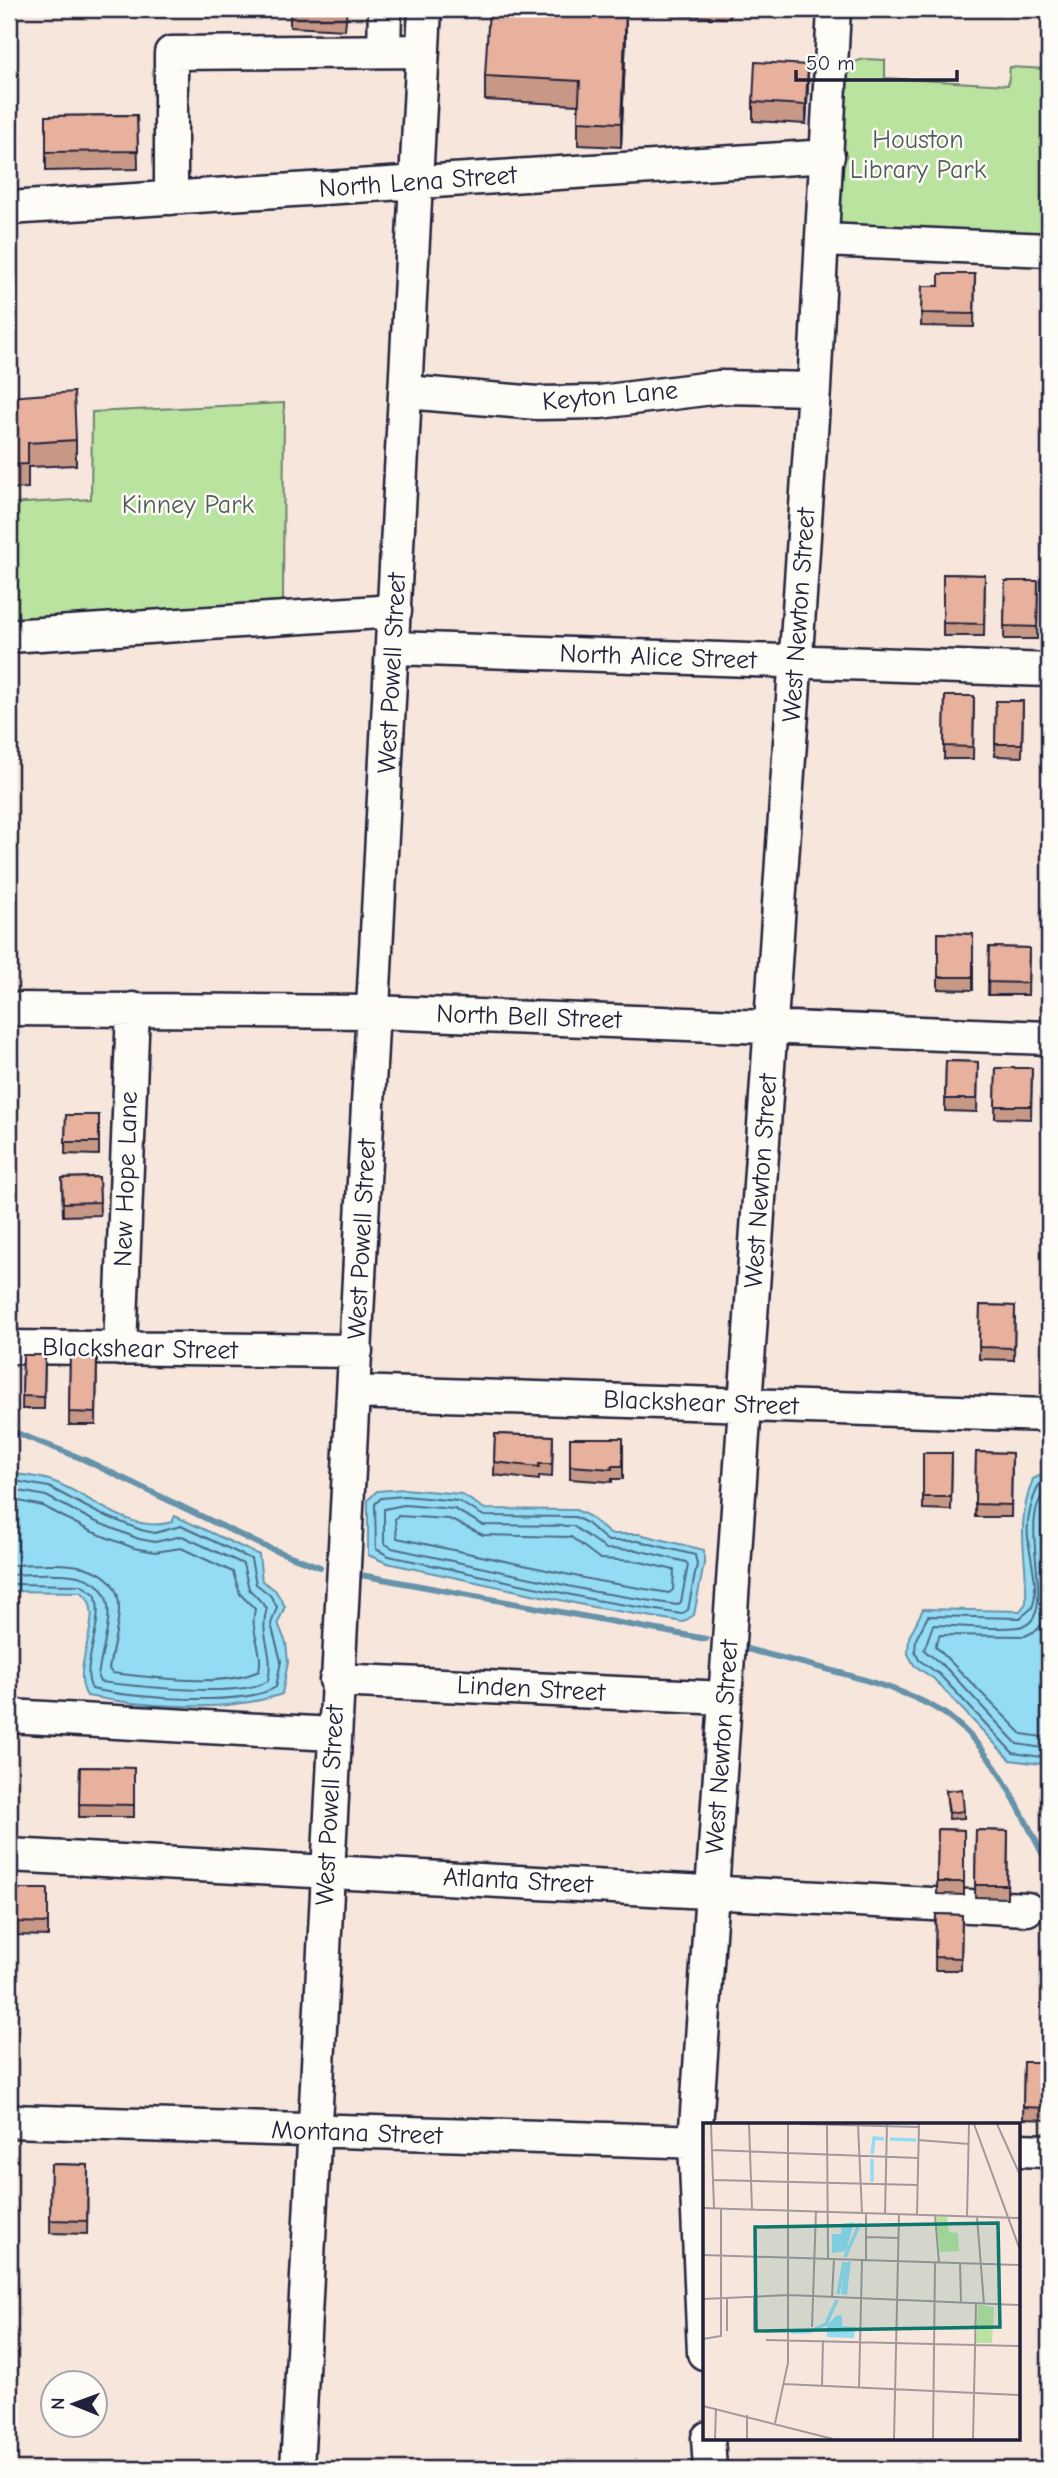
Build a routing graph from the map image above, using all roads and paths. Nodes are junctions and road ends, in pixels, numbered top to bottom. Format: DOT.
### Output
graph roads {
  1 [pos="385,9"];
  2 [pos="425,9"];
  3 [pos="834,9"];
  4 [pos="384,49"];
  5 [pos="423,51"];
  6 [pos="828,156"];
  7 [pos="416,182"];
  8 [pos="171,198"];
  9 [pos="9,208"];
  10 [pos="824,240"];
  11 [pos="1049,250"];
  12 [pos="814,389"];
  13 [pos="406,392"];
  14 [pos="395,611"];
  15 [pos="9,636"];
  16 [pos="394,648"];
  17 [pos="795,662"];
  18 [pos="1049,670"];
  19 [pos="9,1009"];
  20 [pos="133,1009"];
  21 [pos="374,1012"];
  22 [pos="772,1026"];
  23 [pos="1049,1038"];
  24 [pos="9,1347"];
  25 [pos="120,1349"];
  26 [pos="356,1351"];
  27 [pos="353,1392"];
  28 [pos="746,1404"];
  29 [pos="1049,1415"];
  30 [pos="336,1680"];
  31 [pos="725,1698"];
  32 [pos="9,1716"];
  33 [pos="334,1734"];
  34 [pos="9,1855"];
  35 [pos="326,1871"];
  36 [pos="713,1891"];
  37 [pos="1027,1909"];
  38 [pos="9,2121"];
  39 [pos="313,2132"];
  40 [pos="700,2142"];
  41 [pos="1020,2150"];
  42 [pos="1049,2151"];
  43 [pos="703,2269"];
  44 [pos="708,2440"];
  45 [pos="297,2469"];
  46 [pos="710,2469"];
  1 -- 4 [label="street"];
  2 -- 5 [label="street, West Powell Street"];
  3 -- 6 [label="street, West Newton Street"];
  4 -- 5 [label="street"];
  4 -- 8 [label="street"];
  5 -- 7 [label="street, West Powell Street"];
  6 -- 7 [label="street, North Lena Street"];
  6 -- 10 [label="street, West Newton Street"];
  7 -- 8 [label="street, North Lena Street"];
  7 -- 13 [label="street, West Powell Street"];
  8 -- 9 [label="street, North Lena Street"];
  10 -- 11 [label="street"];
  10 -- 12 [label="street, West Newton Street"];
  12 -- 13 [label="street, Keyton Lane"];
  12 -- 17 [label="street, West Newton Street"];
  13 -- 14 [label="street, West Powell Street"];
  14 -- 15 [label="street"];
  14 -- 16 [label="street, West Powell Street"];
  16 -- 17 [label="street, North Alice Street"];
  16 -- 21 [label="street, West Powell Street"];
  17 -- 18 [label="street, North Alice Street"];
  17 -- 22 [label="street, West Newton Street"];
  19 -- 20 [label="street, North Bell Street"];
  20 -- 21 [label="street, North Bell Street"];
  20 -- 25 [label="street, New Hope Lane"];
  21 -- 22 [label="street, North Bell Street"];
  21 -- 26 [label="street, West Powell Street"];
  22 -- 23 [label="street, North Bell Street"];
  22 -- 28 [label="street, West Newton Street"];
  24 -- 25 [label="street, Blackshear Street"];
  25 -- 26 [label="street, Blackshear Street"];
  26 -- 27 [label="street, West Powell Street"];
  27 -- 28 [label="street, Blackshear Street"];
  27 -- 30 [label="street, West Powell Street"];
  28 -- 29 [label="street, Blackshear Street"];
  28 -- 31 [label="street, West Newton Street"];
  30 -- 31 [label="street, Linden Street"];
  30 -- 33 [label="street, West Powell Street"];
  31 -- 36 [label="street, West Newton Street"];
  32 -- 33 [label="street"];
  33 -- 35 [label="street, West Powell Street"];
  34 -- 35 [label="street, Atlanta Street"];
  35 -- 36 [label="street, Atlanta Street"];
  35 -- 39 [label="street, West Powell Street"];
  36 -- 37 [label="street, Atlanta Street"];
  36 -- 40 [label="street, West Newton Street"];
  38 -- 39 [label="street, Montana Street"];
  39 -- 40 [label="street, Montana Street"];
  39 -- 45 [label="street, West Powell Street"];
  40 -- 43 [label="street, West Newton Street"];
  41 -- 42 [label="street"];
  44 -- 46 [label="street"];
}
